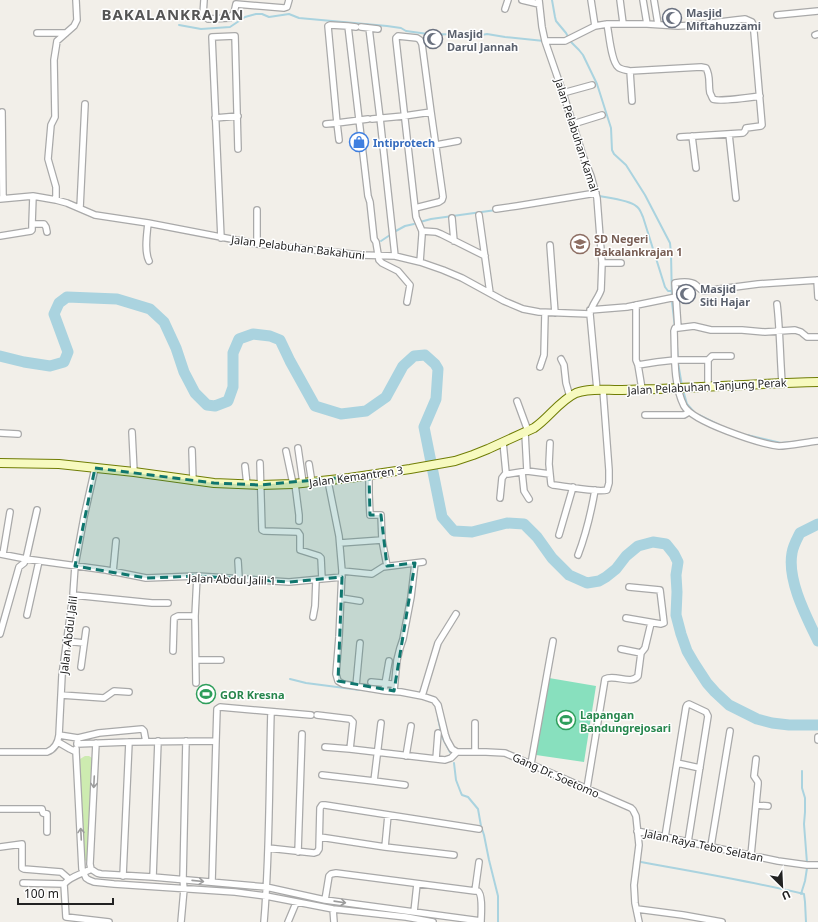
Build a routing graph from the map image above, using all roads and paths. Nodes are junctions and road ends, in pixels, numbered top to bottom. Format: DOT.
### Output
graph roads {
  1 [pos="76,0"];
  2 [pos="204,0"];
  3 [pos="262,0"];
  4 [pos="289,0"];
  5 [pos="508,0"];
  6 [pos="522,0"];
  7 [pos="591,0"];
  8 [pos="620,0"];
  9 [pos="643,0"];
  10 [pos="654,0"];
  11 [pos="236,2"];
  12 [pos="539,2"];
  13 [pos="262,7"];
  14 [pos="505,9"];
  15 [pos="818,11"];
  16 [pos="777,15"];
  17 [pos="623,23"];
  18 [pos="607,24"];
  19 [pos="647,24"];
  20 [pos="658,24"];
  21 [pos="348,26"];
  22 [pos="595,26"];
  23 [pos="369,28"];
  24 [pos="378,29"];
  25 [pos="37,33"];
  26 [pos="66,33"];
  27 [pos="545,41"];
  28 [pos="630,71"];
  29 [pos="592,85"];
  30 [pos="563,94"];
  31 [pos="760,96"];
  32 [pos="632,101"];
  33 [pos="85,104"];
  34 [pos="2,112"];
  35 [pos="431,112"];
  36 [pos="602,115"];
  37 [pos="238,116"];
  38 [pos="404,116"];
  39 [pos="215,118"];
  40 [pos="380,118"];
  41 [pos="359,120"];
  42 [pos="337,123"];
  43 [pos="326,124"];
  44 [pos="573,124"];
  45 [pos="729,134"];
  46 [pos="692,136"];
  47 [pos="680,137"];
  48 [pos="339,140"];
  49 [pos="458,141"];
  50 [pos="436,145"];
  51 [pos="238,149"];
  52 [pos="696,168"];
  53 [pos="596,193"];
  54 [pos="33,196"];
  55 [pos="736,198"];
  56 [pos="2,199"];
  57 [pos="56,200"];
  58 [pos="80,208"];
  59 [pos="415,208"];
  60 [pos="496,209"];
  61 [pos="257,210"];
  62 [pos="479,215"];
  63 [pos="452,218"];
  64 [pos="148,223"];
  65 [pos="32,224"];
  66 [pos="422,231"];
  67 [pos="47,232"];
  68 [pos="0,236"];
  69 [pos="221,238"];
  70 [pos="454,241"];
  71 [pos="257,244"];
  72 [pos="550,245"];
  73 [pos="378,256"];
  74 [pos="395,256"];
  75 [pos="485,256"];
  76 [pos="149,261"];
  77 [pos="420,262"];
  78 [pos="602,263"];
  79 [pos="621,263"];
  80 [pos="817,280"];
  81 [pos="490,293"];
  82 [pos="818,297"];
  83 [pos="673,298"];
  84 [pos="408,302"];
  85 [pos="777,304"];
  86 [pos="636,305"];
  87 [pos="590,312"];
  88 [pos="545,313"];
  89 [pos="554,313"];
  90 [pos="677,328"];
  91 [pos="780,331"];
  92 [pos="818,337"];
  93 [pos="731,356"];
  94 [pos="561,359"];
  95 [pos="677,360"];
  96 [pos="708,360"];
  97 [pos="638,365"];
  98 [pos="540,367"];
  99 [pos="782,382"];
  100 [pos="818,382"];
  101 [pos="708,386"];
  102 [pos="681,388"];
  103 [pos="642,389"];
  104 [pos="600,390"];
  105 [pos="570,397"];
  106 [pos="517,402"];
  107 [pos="689,412"];
  108 [pos="645,415"];
  109 [pos="132,432"];
  110 [pos="527,432"];
  111 [pos="0,433"];
  112 [pos="18,434"];
  113 [pos="818,441"];
  114 [pos="503,442"];
  115 [pos="550,443"];
  116 [pos="298,448"];
  117 [pos="192,450"];
  118 [pos="286,451"];
  119 [pos="0,463"];
  120 [pos="260,463"];
  121 [pos="309,464"];
  122 [pos="245,466"];
  123 [pos="95,468"];
  124 [pos="134,472"];
  125 [pos="525,472"];
  126 [pos="506,473"];
  127 [pos="550,474"];
  128 [pos="369,475"];
  129 [pos="193,481"];
  130 [pos="328,481"];
  131 [pos="312,483"];
  132 [pos="297,484"];
  133 [pos="247,485"];
  134 [pos="260,485"];
  135 [pos="573,487"];
  136 [pos="595,490"];
  137 [pos="500,498"];
  138 [pos="529,499"];
  139 [pos="37,510"];
  140 [pos="10,512"];
  141 [pos="298,521"];
  142 [pos="559,535"];
  143 [pos="382,540"];
  144 [pos="116,541"];
  145 [pos="340,543"];
  146 [pos="1,554"];
  147 [pos="578,555"];
  148 [pos="26,559"];
  149 [pos="39,561"];
  150 [pos="238,561"];
  151 [pos="423,562"];
  152 [pos="415,563"];
  153 [pos="75,566"];
  154 [pos="386,566"];
  155 [pos="113,572"];
  156 [pos="342,574"];
  157 [pos="197,576"];
  158 [pos="239,578"];
  159 [pos="322,579"];
  160 [pos="316,580"];
  161 [pos="629,587"];
  162 [pos="73,595"];
  163 [pos="341,598"];
  164 [pos="360,601"];
  165 [pos="168,603"];
  166 [pos="27,614"];
  167 [pos="456,614"];
  168 [pos="195,616"];
  169 [pos="313,617"];
  170 [pos="626,618"];
  171 [pos="651,623"];
  172 [pos="86,630"];
  173 [pos="0,634"];
  174 [pos="66,641"];
  175 [pos="553,641"];
  176 [pos="84,643"];
  177 [pos="360,643"];
  178 [pos="621,649"];
  179 [pos="173,651"];
  180 [pos="641,653"];
  181 [pos="196,660"];
  182 [pos="221,660"];
  183 [pos="389,662"];
  184 [pos="81,667"];
  185 [pos="371,682"];
  186 [pos="196,683"];
  187 [pos="386,683"];
  188 [pos="392,684"];
  189 [pos="356,686"];
  190 [pos="384,690"];
  191 [pos="394,691"];
  192 [pos="129,692"];
  193 [pos="61,695"];
  194 [pos="422,696"];
  195 [pos="271,712"];
  196 [pos="381,723"];
  197 [pos="475,723"];
  198 [pos="410,726"];
  199 [pos="730,731"];
  200 [pos="438,733"];
  201 [pos="59,734"];
  202 [pos="302,734"];
  203 [pos="818,737"];
  204 [pos="78,738"];
  205 [pos="818,740"];
  206 [pos="186,741"];
  207 [pos="216,741"];
  208 [pos="58,742"];
  209 [pos="129,742"];
  210 [pos="146,742"];
  211 [pos="158,742"];
  212 [pos="96,743"];
  213 [pos="77,744"];
  214 [pos="325,747"];
  215 [pos="350,749"];
  216 [pos="475,751"];
  217 [pos="0,752"];
  218 [pos="76,752"];
  219 [pos="457,752"];
  220 [pos="378,753"];
  221 [pos="406,756"];
  222 [pos="756,758"];
  223 [pos="436,759"];
  224 [pos="677,763"];
  225 [pos="531,764"];
  226 [pos="700,768"];
  227 [pos="322,775"];
  228 [pos="374,781"];
  229 [pos="405,785"];
  230 [pos="587,788"];
  231 [pos="756,805"];
  232 [pos="768,806"];
  233 [pos="0,808"];
  234 [pos="388,815"];
  235 [pos="479,829"];
  236 [pos="637,831"];
  237 [pos="48,832"];
  238 [pos="320,837"];
  239 [pos="665,837"];
  240 [pos="688,842"];
  241 [pos="711,846"];
  242 [pos="0,847"];
  243 [pos="384,847"];
  244 [pos="268,848"];
  245 [pos="298,852"];
  246 [pos="454,855"];
  247 [pos="751,855"];
  248 [pos="479,862"];
  249 [pos="818,865"];
  250 [pos="91,869"];
  251 [pos="83,873"];
  252 [pos="123,876"];
  253 [pos="153,877"];
  254 [pos="69,879"];
  255 [pos="183,879"];
  256 [pos="212,882"];
  257 [pos="23,883"];
  258 [pos="64,884"];
  259 [pos="236,884"];
  260 [pos="417,884"];
  261 [pos="266,887"];
  262 [pos="184,888"];
  263 [pos="475,891"];
  264 [pos="235,892"];
  265 [pos="266,896"];
  266 [pos="318,899"];
  267 [pos="325,900"];
  268 [pos="296,903"];
  269 [pos="316,905"];
  270 [pos="333,909"];
  271 [pos="637,909"];
  272 [pos="414,912"];
  273 [pos="406,916"];
  274 [pos="66,920"];
  275 [pos="109,922"];
  276 [pos="181,922"];
  277 [pos="264,922"];
  278 [pos="288,922"];
  279 [pos="334,922"];
  280 [pos="433,922"];
  281 [pos="481,922"];
  282 [pos="639,922"];
  283 [pos="722,922"];
  1 -- 26 [label="street"];
  2 -- 11 [label="street"];
  3 -- 13 [label="street"];
  4 -- 13 [label="street"];
  5 -- 14 [label="street"];
  6 -- 12 [label="street"];
  7 -- 22 [label="street"];
  8 -- 17 [label="street"];
  9 -- 19 [label="street"];
  10 -- 20 [label="street"];
  11 -- 13 [label="street"];
  12 -- 27 [label="street, Jalan Pelabuhan Kamal"];
  15 -- 16 [label="street"];
  17 -- 18 [label="street"];
  17 -- 19 [label="street"];
  18 -- 22 [label="street"];
  18 -- 28 [label="street"];
  19 -- 20 [label="street"];
  20 -- 31 [label="street"];
  21 -- 23 [label="street"];
  21 -- 41 [label="street"];
  21 -- 42 [label="street"];
  22 -- 27 [label="street"];
  23 -- 24 [label="street"];
  23 -- 40 [label="street"];
  25 -- 26 [label="street"];
  26 -- 57 [label="street"];
  27 -- 30 [label="street, Jalan Pelabuhan Kamal"];
  28 -- 31 [label="street"];
  28 -- 32 [label="street"];
  29 -- 30 [label="street"];
  30 -- 44 [label="street, Jalan Pelabuhan Kamal"];
  31 -- 45 [label="street"];
  33 -- 58 [label="street"];
  34 -- 56 [label="street"];
  35 -- 38 [label="street"];
  35 -- 38 [label="street"];
  35 -- 50 [label="street"];
  36 -- 44 [label="street"];
  37 -- 39 [label="street"];
  37 -- 39 [label="street"];
  37 -- 51 [label="street"];
  38 -- 40 [label="street"];
  38 -- 59 [label="street"];
  39 -- 69 [label="street"];
  40 -- 41 [label="street"];
  40 -- 74 [label="street"];
  41 -- 42 [label="street"];
  41 -- 73 [label="street"];
  42 -- 43 [label="street"];
  42 -- 48 [label="street"];
  44 -- 53 [label="street, Jalan Pelabuhan Kamal"];
  45 -- 46 [label="street"];
  45 -- 55 [label="street"];
  46 -- 47 [label="street"];
  46 -- 52 [label="street"];
  49 -- 50 [label="street"];
  50 -- 59 [label="street"];
  53 -- 60 [label="street"];
  53 -- 78 [label="street, Jalan Pelabuhan Kamal"];
  54 -- 56 [label="street, Jalan Pelabuhan Bakahuni"];
  54 -- 57 [label="street, Jalan Pelabuhan Bakahuni"];
  54 -- 65 [label="street"];
  57 -- 58 [label="street, Jalan Pelabuhan Bakahuni"];
  58 -- 64 [label="street, Jalan Pelabuhan Bakahuni"];
  59 -- 66 [label="street"];
  61 -- 71 [label="street"];
  62 -- 75 [label="street"];
  63 -- 70 [label="street"];
  64 -- 69 [label="street, Jalan Pelabuhan Bakahuni"];
  64 -- 76 [label="street"];
  65 -- 67 [label="street"];
  65 -- 68 [label="street"];
  66 -- 70 [label="street"];
  66 -- 77 [label="street"];
  69 -- 71 [label="street, Jalan Pelabuhan Bakahuni"];
  70 -- 75 [label="street"];
  71 -- 73 [label="street, Jalan Pelabuhan Bakahuni"];
  72 -- 89 [label="street"];
  73 -- 74 [label="street, Jalan Pelabuhan Bakahuni"];
  73 -- 84 [label="street"];
  74 -- 77 [label="street, Jalan Pelabuhan Bakahuni"];
  75 -- 81 [label="street"];
  77 -- 81 [label="street, Jalan Pelabuhan Bakahuni"];
  78 -- 79 [label="street"];
  78 -- 87 [label="street, Jalan Pelabuhan Kamal"];
  80 -- 82 [label="street"];
  80 -- 83 [label="street"];
  81 -- 88 [label="street, Jalan Pelabuhan Bakahuni"];
  83 -- 86 [label="street, Jalan Pelabuhan Bakahuni"];
  83 -- 90 [label="street"];
  85 -- 91 [label="street"];
  86 -- 87 [label="street, Jalan Pelabuhan Bakahuni"];
  86 -- 97 [label="street"];
  87 -- 89 [label="street, Jalan Pelabuhan Bakahuni"];
  87 -- 104 [label="street"];
  88 -- 89 [label="street, Jalan Pelabuhan Bakahuni"];
  88 -- 98 [label="street"];
  90 -- 91 [label="street"];
  90 -- 95 [label="street"];
  91 -- 92 [label="street"];
  91 -- 99 [label="street"];
  93 -- 96 [label="street"];
  94 -- 105 [label="street"];
  95 -- 96 [label="street"];
  95 -- 97 [label="street"];
  95 -- 102 [label="street"];
  96 -- 101 [label="street"];
  97 -- 103 [label="street"];
  99 -- 100 [label="street, Jalan Pelabuhan Tanjung Perak"];
  99 -- 101 [label="street, Jalan Pelabuhan Tanjung Perak"];
  101 -- 102 [label="street, Jalan Pelabuhan Tanjung Perak"];
  102 -- 103 [label="street, Jalan Pelabuhan Tanjung Perak"];
  102 -- 107 [label="street"];
  103 -- 104 [label="street, Jalan Pelabuhan Tanjung Perak"];
  104 -- 105 [label="street, Jalan Kemantren 3"];
  104 -- 136 [label="street"];
  105 -- 110 [label="street, Jalan Kemantren 3"];
  106 -- 110 [label="street"];
  107 -- 108 [label="street"];
  107 -- 113 [label="street"];
  109 -- 124 [label="street"];
  110 -- 114 [label="street, Jalan Kemantren 3"];
  110 -- 125 [label="street"];
  111 -- 112 [label="street"];
  114 -- 126 [label="street"];
  114 -- 128 [label="street, Jalan Kemantren 3"];
  115 -- 127 [label="street"];
  116 -- 132 [label="street"];
  117 -- 129 [label="street"];
  118 -- 132 [label="street"];
  119 -- 123 [label="street, Jalan Kemantren 3"];
  120 -- 134 [label="street"];
  121 -- 131 [label="street"];
  122 -- 133 [label="street"];
  123 -- 124 [label="street, Jalan Kemantren 3"];
  123 -- 153 [label="street, Jalan Abdul Jalil"];
  124 -- 129 [label="street, Jalan Kemantren 3"];
  125 -- 126 [label="street"];
  125 -- 127 [label="street"];
  125 -- 138 [label="street"];
  126 -- 137 [label="street"];
  127 -- 135 [label="street"];
  128 -- 130 [label="street, Jalan Kemantren 3"];
  128 -- 143 [label="street"];
  129 -- 133 [label="street, Jalan Kemantren 3"];
  130 -- 131 [label="street, Jalan Kemantren 3"];
  130 -- 145 [label="street"];
  131 -- 132 [label="street, Jalan Kemantren 3"];
  132 -- 134 [label="street, Jalan Kemantren 3"];
  132 -- 141 [label="street"];
  133 -- 134 [label="street, Jalan Kemantren 3"];
  134 -- 159 [label="street"];
  135 -- 136 [label="street"];
  135 -- 142 [label="street"];
  136 -- 147 [label="street"];
  139 -- 148 [label="street"];
  140 -- 146 [label="street"];
  143 -- 145 [label="street"];
  143 -- 154 [label="street"];
  144 -- 155 [label="street"];
  145 -- 156 [label="street"];
  146 -- 148 [label="street, Jalan Abdul Jalil 1"];
  148 -- 149 [label="street, Jalan Abdul Jalil 1"];
  148 -- 173 [label="street"];
  149 -- 153 [label="street, Jalan Abdul Jalil 1"];
  149 -- 166 [label="street"];
  150 -- 158 [label="street"];
  151 -- 152 [label="street, Jalan Abdul Jalil 1"];
  152 -- 154 [label="street, Jalan Abdul Jalil 1"];
  152 -- 191 [label="street"];
  153 -- 155 [label="street, Jalan Abdul Jalil 1"];
  153 -- 162 [label="street, Jalan Abdul Jalil"];
  154 -- 156 [label="street, Jalan Abdul Jalil 1"];
  155 -- 157 [label="street, Jalan Abdul Jalil 1"];
  156 -- 159 [label="street, Jalan Abdul Jalil 1"];
  156 -- 163 [label="street"];
  157 -- 158 [label="street, Jalan Abdul Jalil 1"];
  157 -- 168 [label="street"];
  158 -- 160 [label="street, Jalan Abdul Jalil 1"];
  159 -- 160 [label="street, Jalan Abdul Jalil 1"];
  160 -- 169 [label="street"];
  161 -- 171 [label="street"];
  162 -- 165 [label="street"];
  162 -- 174 [label="street, Jalan Abdul Jalil"];
  163 -- 164 [label="street"];
  163 -- 189 [label="street"];
  167 -- 194 [label="street"];
  168 -- 179 [label="street"];
  168 -- 181 [label="street"];
  170 -- 171 [label="street"];
  171 -- 180 [label="street"];
  172 -- 176 [label="street"];
  174 -- 176 [label="street"];
  174 -- 193 [label="street, Jalan Abdul Jalil"];
  175 -- 225 [label="street"];
  176 -- 184 [label="street"];
  177 -- 189 [label="street"];
  178 -- 180 [label="street"];
  180 -- 230 [label="street"];
  181 -- 182 [label="street"];
  181 -- 186 [label="street"];
  183 -- 187 [label="street"];
  185 -- 187 [label="street"];
  187 -- 188 [label="street"];
  187 -- 190 [label="street"];
  189 -- 190 [label="street"];
  190 -- 191 [label="street"];
  191 -- 194 [label="street"];
  192 -- 193 [label="street"];
  193 -- 201 [label="street, Jalan Abdul Jalil"];
  194 -- 219 [label="street"];
  195 -- 207 [label="street"];
  195 -- 215 [label="street"];
  195 -- 244 [label="street"];
  196 -- 220 [label="street"];
  197 -- 216 [label="street"];
  198 -- 221 [label="street"];
  199 -- 241 [label="street"];
  200 -- 223 [label="street"];
  201 -- 204 [label="street"];
  201 -- 208 [label="street, Jalan Abdul Jalil"];
  202 -- 245 [label="street"];
  203 -- 205 [label="street"];
  204 -- 210 [label="street"];
  204 -- 213 [label="street"];
  206 -- 207 [label="street"];
  206 -- 211 [label="street"];
  206 -- 255 [label="street"];
  207 -- 256 [label="street"];
  208 -- 217 [label="street"];
  208 -- 218 [label="street"];
  209 -- 210 [label="street"];
  209 -- 212 [label="street"];
  209 -- 252 [label="street"];
  210 -- 211 [label="street"];
  211 -- 253 [label="street"];
  212 -- 213 [label="street"];
  212 -- 250 [label="street, one-way"];
  213 -- 218 [label="street"];
  214 -- 215 [label="street"];
  215 -- 220 [label="street"];
  216 -- 219 [label="street, Gang Dr. Soetomo"];
  216 -- 225 [label="street, Gang Dr. Soetomo"];
  251 -- 218 [label="street, one-way"];
  219 -- 223 [label="street"];
  220 -- 221 [label="street"];
  220 -- 228 [label="street"];
  221 -- 223 [label="street"];
  222 -- 231 [label="street"];
  224 -- 226 [label="street"];
  224 -- 226 [label="street"];
  224 -- 239 [label="street"];
  225 -- 230 [label="street, Gang Dr. Soetomo"];
  226 -- 240 [label="street"];
  227 -- 228 [label="street"];
  228 -- 229 [label="street"];
  230 -- 236 [label="street, Gang Dr. Soetomo"];
  231 -- 232 [label="street"];
  231 -- 247 [label="street"];
  233 -- 237 [label="street"];
  234 -- 235 [label="street"];
  234 -- 238 [label="street"];
  234 -- 243 [label="street"];
  236 -- 239 [label="street, Jalan Raya Tebo Selatan"];
  236 -- 271 [label="street, Gang Dr. Soetomo"];
  238 -- 243 [label="street"];
  238 -- 245 [label="street"];
  239 -- 240 [label="street, Jalan Raya Tebo Selatan"];
  240 -- 241 [label="street, Jalan Raya Tebo Selatan"];
  241 -- 247 [label="street, Jalan Raya Tebo Selatan"];
  242 -- 254 [label="street"];
  243 -- 246 [label="street"];
  244 -- 245 [label="street"];
  244 -- 261 [label="street"];
  247 -- 249 [label="street, Jalan Raya Tebo Selatan"];
  248 -- 263 [label="street"];
  250 -- 251 [label="street"];
  250 -- 252 [label="street"];
  251 -- 254 [label="street"];
  251 -- 262 [label="street"];
  252 -- 253 [label="street"];
  253 -- 255 [label="street"];
  254 -- 258 [label="street"];
  255 -- 256 [label="street, one-way"];
  255 -- 262 [label="street"];
  256 -- 259 [label="street"];
  257 -- 258 [label="street"];
  258 -- 274 [label="street"];
  259 -- 261 [label="street"];
  259 -- 264 [label="street"];
  260 -- 263 [label="street"];
  260 -- 267 [label="street"];
  260 -- 272 [label="street"];
  261 -- 265 [label="street"];
  261 -- 266 [label="street"];
  262 -- 264 [label="street"];
  262 -- 276 [label="street"];
  263 -- 281 [label="street"];
  264 -- 265 [label="street"];
  265 -- 268 [label="street"];
  265 -- 277 [label="street"];
  266 -- 267 [label="street"];
  266 -- 269 [label="street"];
  267 -- 273 [label="street, one-way"];
  268 -- 269 [label="street"];
  268 -- 278 [label="street"];
  269 -- 270 [label="street"];
  270 -- 273 [label="street"];
  270 -- 279 [label="street"];
  271 -- 282 [label="street, Gang Dr. Soetomo"];
  271 -- 283 [label="street"];
  272 -- 273 [label="street"];
  272 -- 281 [label="street"];
  273 -- 280 [label="street"];
  274 -- 275 [label="street"];
}
